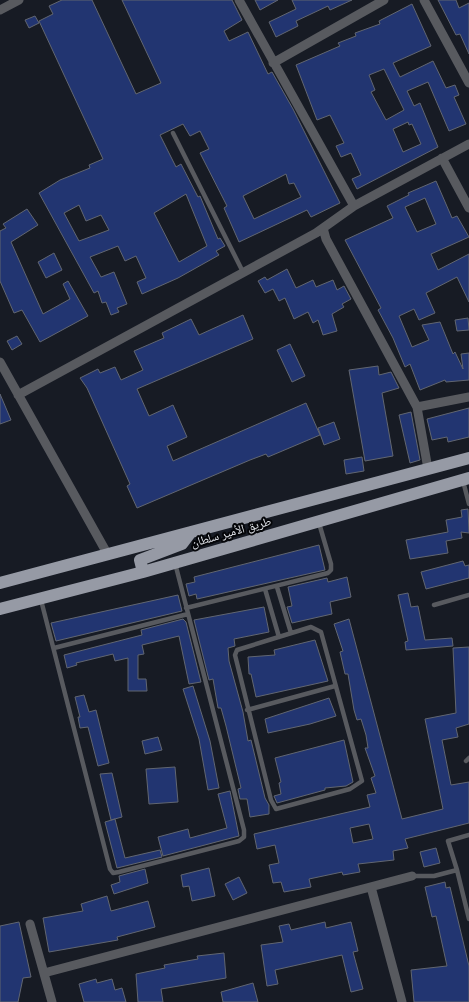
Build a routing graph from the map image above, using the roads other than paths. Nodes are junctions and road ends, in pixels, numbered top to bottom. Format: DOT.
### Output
graph roads {
  1 [pos="19,0"];
  2 [pos="239,0"];
  3 [pos="384,0"];
  4 [pos="424,0"];
  5 [pos="0,10"];
  6 [pos="273,63"];
  7 [pos="469,83"];
  8 [pos="173,133"];
  9 [pos="469,144"];
  10 [pos="442,158"];
  11 [pos="354,206"];
  12 [pos="469,208"];
  13 [pos="323,228"];
  14 [pos="243,272"];
  15 [pos="0,362"];
  16 [pos="18,395"];
  17 [pos="469,397"];
  18 [pos="417,407"];
  19 [pos="469,458"];
  20 [pos="428,469"];
  21 [pos="466,479"];
  22 [pos="469,504"];
  23 [pos="318,521"];
  24 [pos="191,532"];
  25 [pos="108,555"];
  26 [pos="175,563"];
  27 [pos="143,572"];
  28 [pos="0,583"];
  29 [pos="277,587"];
  30 [pos="266,589"];
  31 [pos="469,595"];
  32 [pos="41,598"];
  33 [pos="434,605"];
  34 [pos="186,608"];
  35 [pos="0,609"];
  36 [pos="188,614"];
  37 [pos="290,633"];
  38 [pos="279,637"];
  39 [pos="54,648"];
  40 [pos="335,686"];
  41 [pos="247,710"];
  42 [pos="469,835"];
  43 [pos="457,870"];
  44 [pos="412,876"];
  45 [pos="371,887"];
  46 [pos="469,919"];
  47 [pos="30,924"];
  48 [pos="44,973"];
  49 [pos="52,1002"];
  50 [pos="402,1002"];
  1 -- 5 [label="street"];
  2 -- 6 [label="street"];
  3 -- 6 [label="street"];
  4 -- 7 [label="street"];
  6 -- 11 [label="street"];
  8 -- 14 [label="lane"];
  9 -- 10 [label="street"];
  10 -- 11 [label="street"];
  10 -- 12 [label="street"];
  11 -- 13 [label="street"];
  13 -- 14 [label="street"];
  13 -- 18 [label="street"];
  14 -- 16 [label="street"];
  15 -- 16 [label="street"];
  16 -- 25 [label="street"];
  17 -- 18 [label="street"];
  18 -- 20 [label="street"];
  19 -- 20 [label="main road, طريق الأمير سلطان"];
  20 -- 24 [label="main road, طريق الأمير سلطان"];
  21 -- 22 [label="lane"];
  21 -- 23 [label="main road, طريق الأمير سلطان"];
  23 -- 26 [label="main road, طريق الأمير سلطان"];
  23 -- 29 [label="lane"];
  24 -- 25 [label="main road, طريق الأمير سلطان"];
  24 -- 27 [label="main road"];
  25 -- 28 [label="main road, طريق الأمير سلطان"];
  26 -- 27 [label="main road, طريق الأمير سلطان"];
  26 -- 34 [label="lane"];
  27 -- 32 [label="main road, طريق الأمير سلطان"];
  29 -- 30 [label="lane"];
  29 -- 37 [label="lane"];
  30 -- 34 [label="lane"];
  30 -- 38 [label="lane"];
  31 -- 33 [label="lane"];
  32 -- 35 [label="main road, طريق الأمير سلطان"];
  32 -- 39 [label="lane"];
  34 -- 36 [label="lane"];
  36 -- 39 [label="lane"];
  36 -- 39 [label="lane"];
  37 -- 38 [label="lane"];
  37 -- 40 [label="lane"];
  38 -- 41 [label="lane"];
  40 -- 41 [label="lane"];
  40 -- 41 [label="lane"];
  42 -- 43 [label="lane"];
  43 -- 44 [label="lane"];
  43 -- 46 [label="lane"];
  44 -- 45 [label="street"];
  45 -- 48 [label="street"];
  45 -- 50 [label="street"];
  47 -- 48 [label="street"];
  48 -- 49 [label="street"];
}
